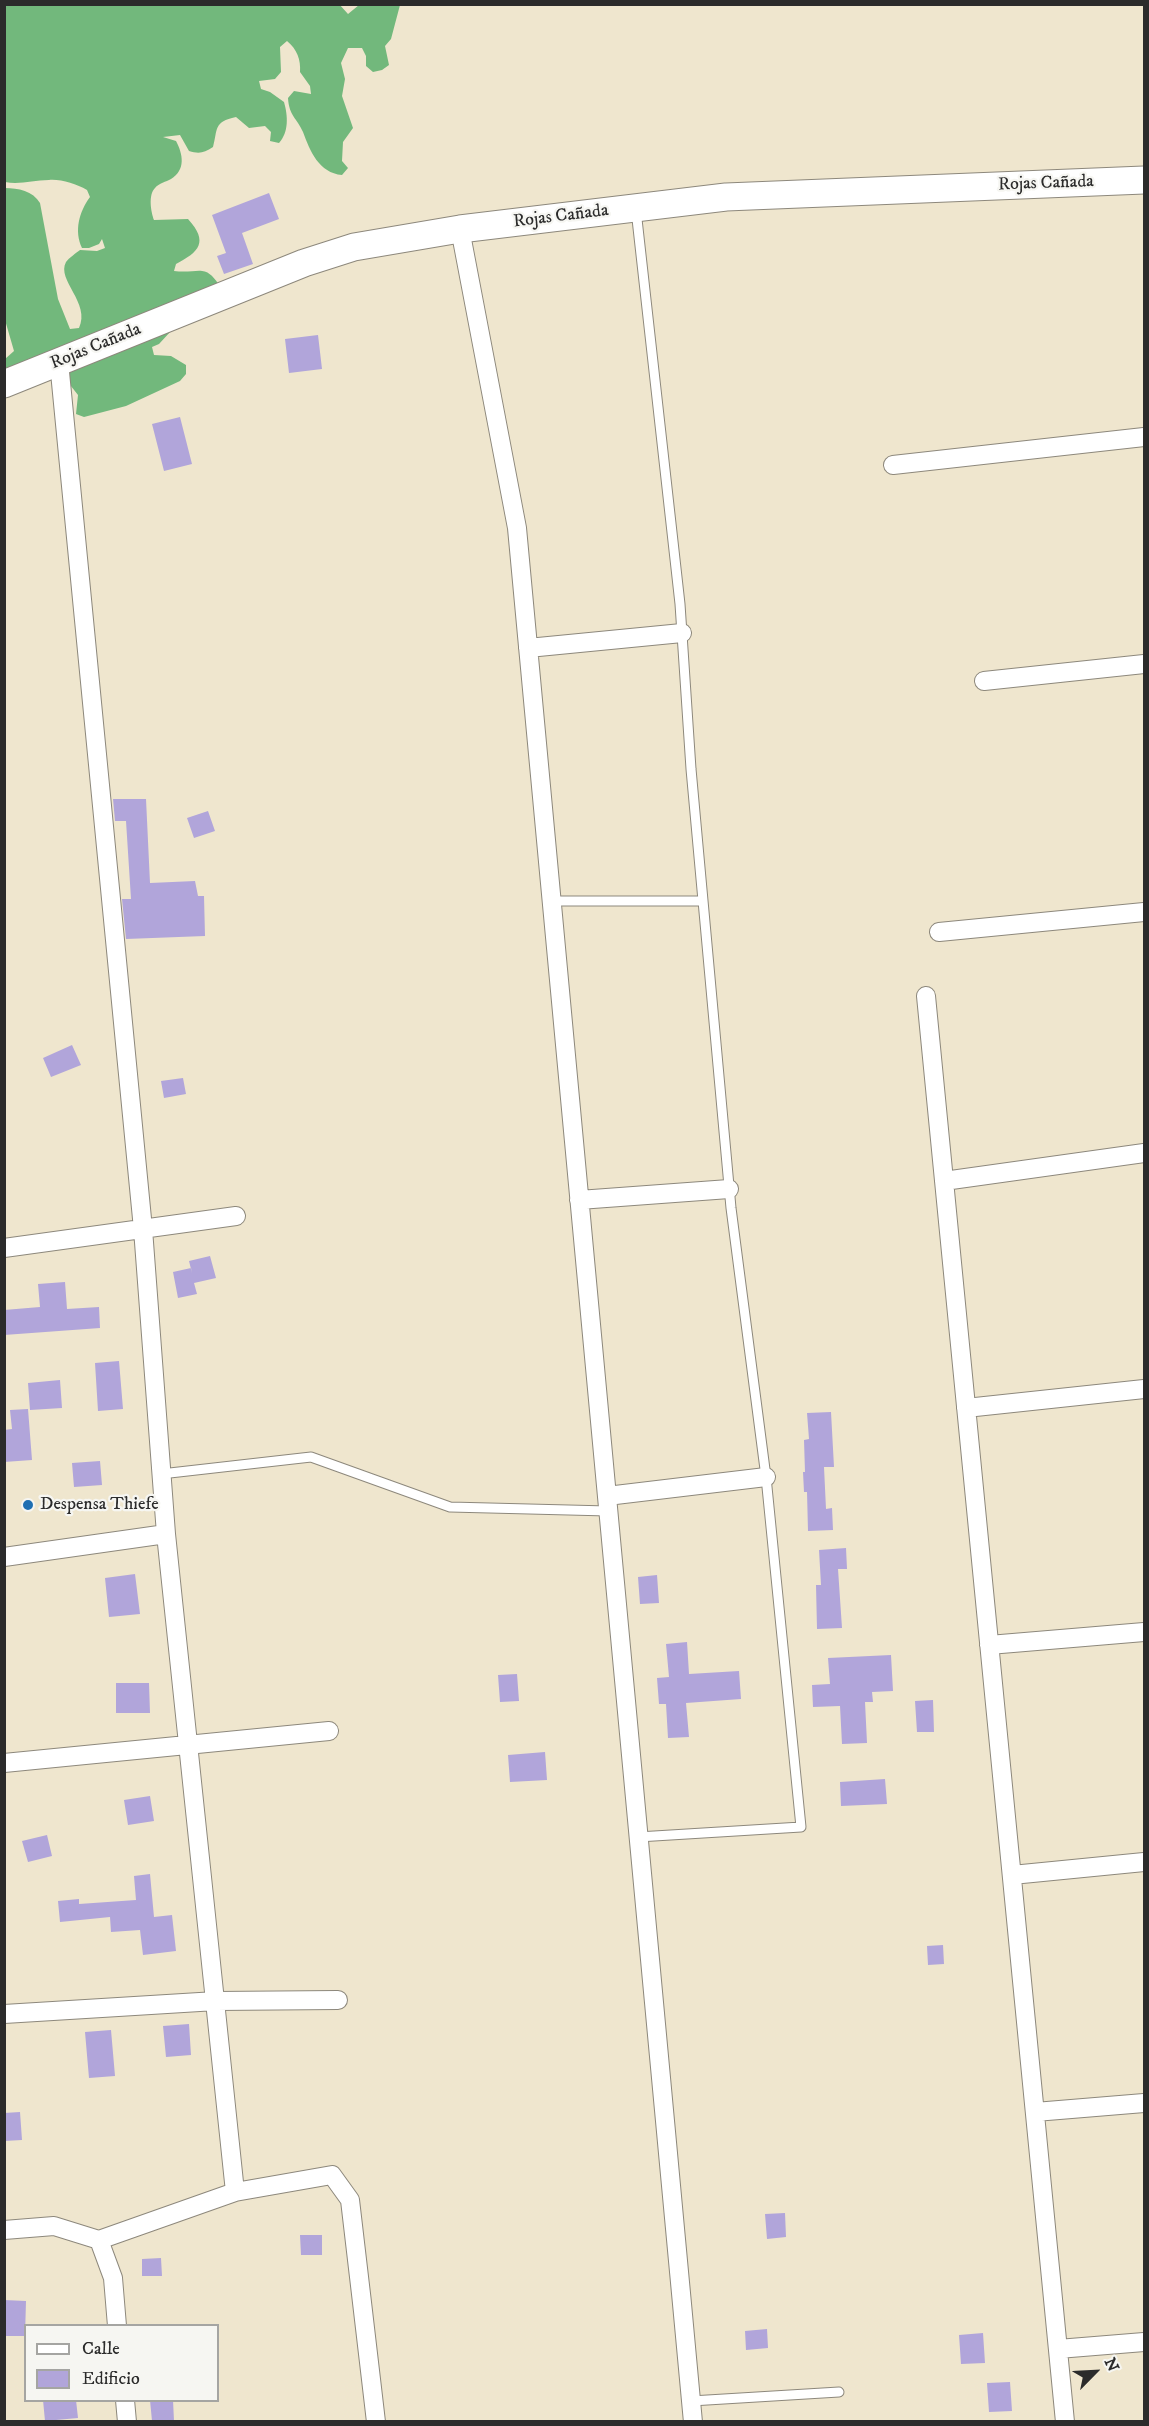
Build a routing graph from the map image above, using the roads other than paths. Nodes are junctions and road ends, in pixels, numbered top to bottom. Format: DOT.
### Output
graph roads {
  1 [pos="1144,180"];
  2 [pos="636,208"];
  3 [pos="460,229"];
  4 [pos="59,362"];
  5 [pos="4,384"];
  6 [pos="1144,437"];
  7 [pos="893,465"];
  8 [pos="682,633"];
  9 [pos="528,648"];
  10 [pos="1144,664"];
  11 [pos="984,681"];
  12 [pos="552,901"];
  13 [pos="703,901"];
  14 [pos="1144,912"];
  15 [pos="939,932"];
  16 [pos="926,996"];
  17 [pos="1144,1153"];
  18 [pos="945,1181"];
  19 [pos="729,1189"];
  20 [pos="579,1200"];
  21 [pos="236,1216"];
  22 [pos="142,1229"];
  23 [pos="4,1248"];
  24 [pos="1144,1389"];
  25 [pos="966,1408"];
  26 [pos="161,1474"];
  27 [pos="766,1477"];
  28 [pos="607,1504"];
  29 [pos="166,1534"];
  30 [pos="4,1557"];
  31 [pos="1144,1632"];
  32 [pos="989,1645"];
  33 [pos="328,1731"];
  34 [pos="189,1745"];
  35 [pos="4,1763"];
  36 [pos="638,1837"];
  37 [pos="1144,1862"];
  38 [pos="1012,1875"];
  39 [pos="338,2000"];
  40 [pos="216,2001"];
  41 [pos="4,2014"];
  42 [pos="1144,2103"];
  43 [pos="1035,2112"];
  44 [pos="235,2192"];
  45 [pos="4,2230"];
  46 [pos="99,2240"];
  47 [pos="117,2324"];
  48 [pos="1144,2342"];
  49 [pos="1058,2349"];
  50 [pos="839,2392"];
  51 [pos="691,2401"];
  52 [pos="125,2402"];
  53 [pos="127,2421"];
  54 [pos="376,2421"];
  55 [pos="693,2421"];
  56 [pos="1065,2421"];
  1 -- 2 [label="main road, Rojas Cañada"];
  2 -- 3 [label="main road, Rojas Cañada"];
  2 -- 8 [label="lane"];
  3 -- 4 [label="main road, Rojas Cañada"];
  3 -- 9 [label="street"];
  4 -- 5 [label="main road, Rojas Cañada"];
  4 -- 22 [label="street"];
  6 -- 7 [label="street"];
  8 -- 9 [label="street"];
  8 -- 13 [label="lane"];
  9 -- 12 [label="street"];
  10 -- 11 [label="street"];
  12 -- 13 [label="lane"];
  12 -- 20 [label="street"];
  13 -- 19 [label="lane"];
  14 -- 15 [label="street"];
  16 -- 18 [label="street"];
  17 -- 18 [label="street"];
  18 -- 25 [label="street"];
  19 -- 20 [label="street"];
  19 -- 27 [label="lane"];
  20 -- 28 [label="street"];
  21 -- 22 [label="street"];
  22 -- 23 [label="street"];
  22 -- 26 [label="street"];
  24 -- 25 [label="street"];
  25 -- 32 [label="street"];
  26 -- 28 [label="lane"];
  26 -- 29 [label="street"];
  27 -- 28 [label="street"];
  27 -- 36 [label="lane"];
  28 -- 36 [label="street"];
  29 -- 30 [label="street"];
  29 -- 34 [label="street"];
  31 -- 32 [label="street"];
  32 -- 38 [label="street"];
  33 -- 34 [label="street"];
  34 -- 35 [label="street"];
  34 -- 40 [label="street"];
  36 -- 51 [label="street"];
  37 -- 38 [label="street"];
  38 -- 43 [label="street"];
  39 -- 40 [label="street"];
  40 -- 41 [label="street"];
  40 -- 44 [label="street"];
  42 -- 43 [label="street"];
  43 -- 49 [label="street"];
  44 -- 46 [label="street"];
  44 -- 54 [label="street"];
  45 -- 46 [label="street"];
  46 -- 47 [label="street"];
  48 -- 49 [label="street"];
  49 -- 56 [label="street"];
  50 -- 51 [label="lane"];
  51 -- 55 [label="street"];
  52 -- 53 [label="street"];
}
